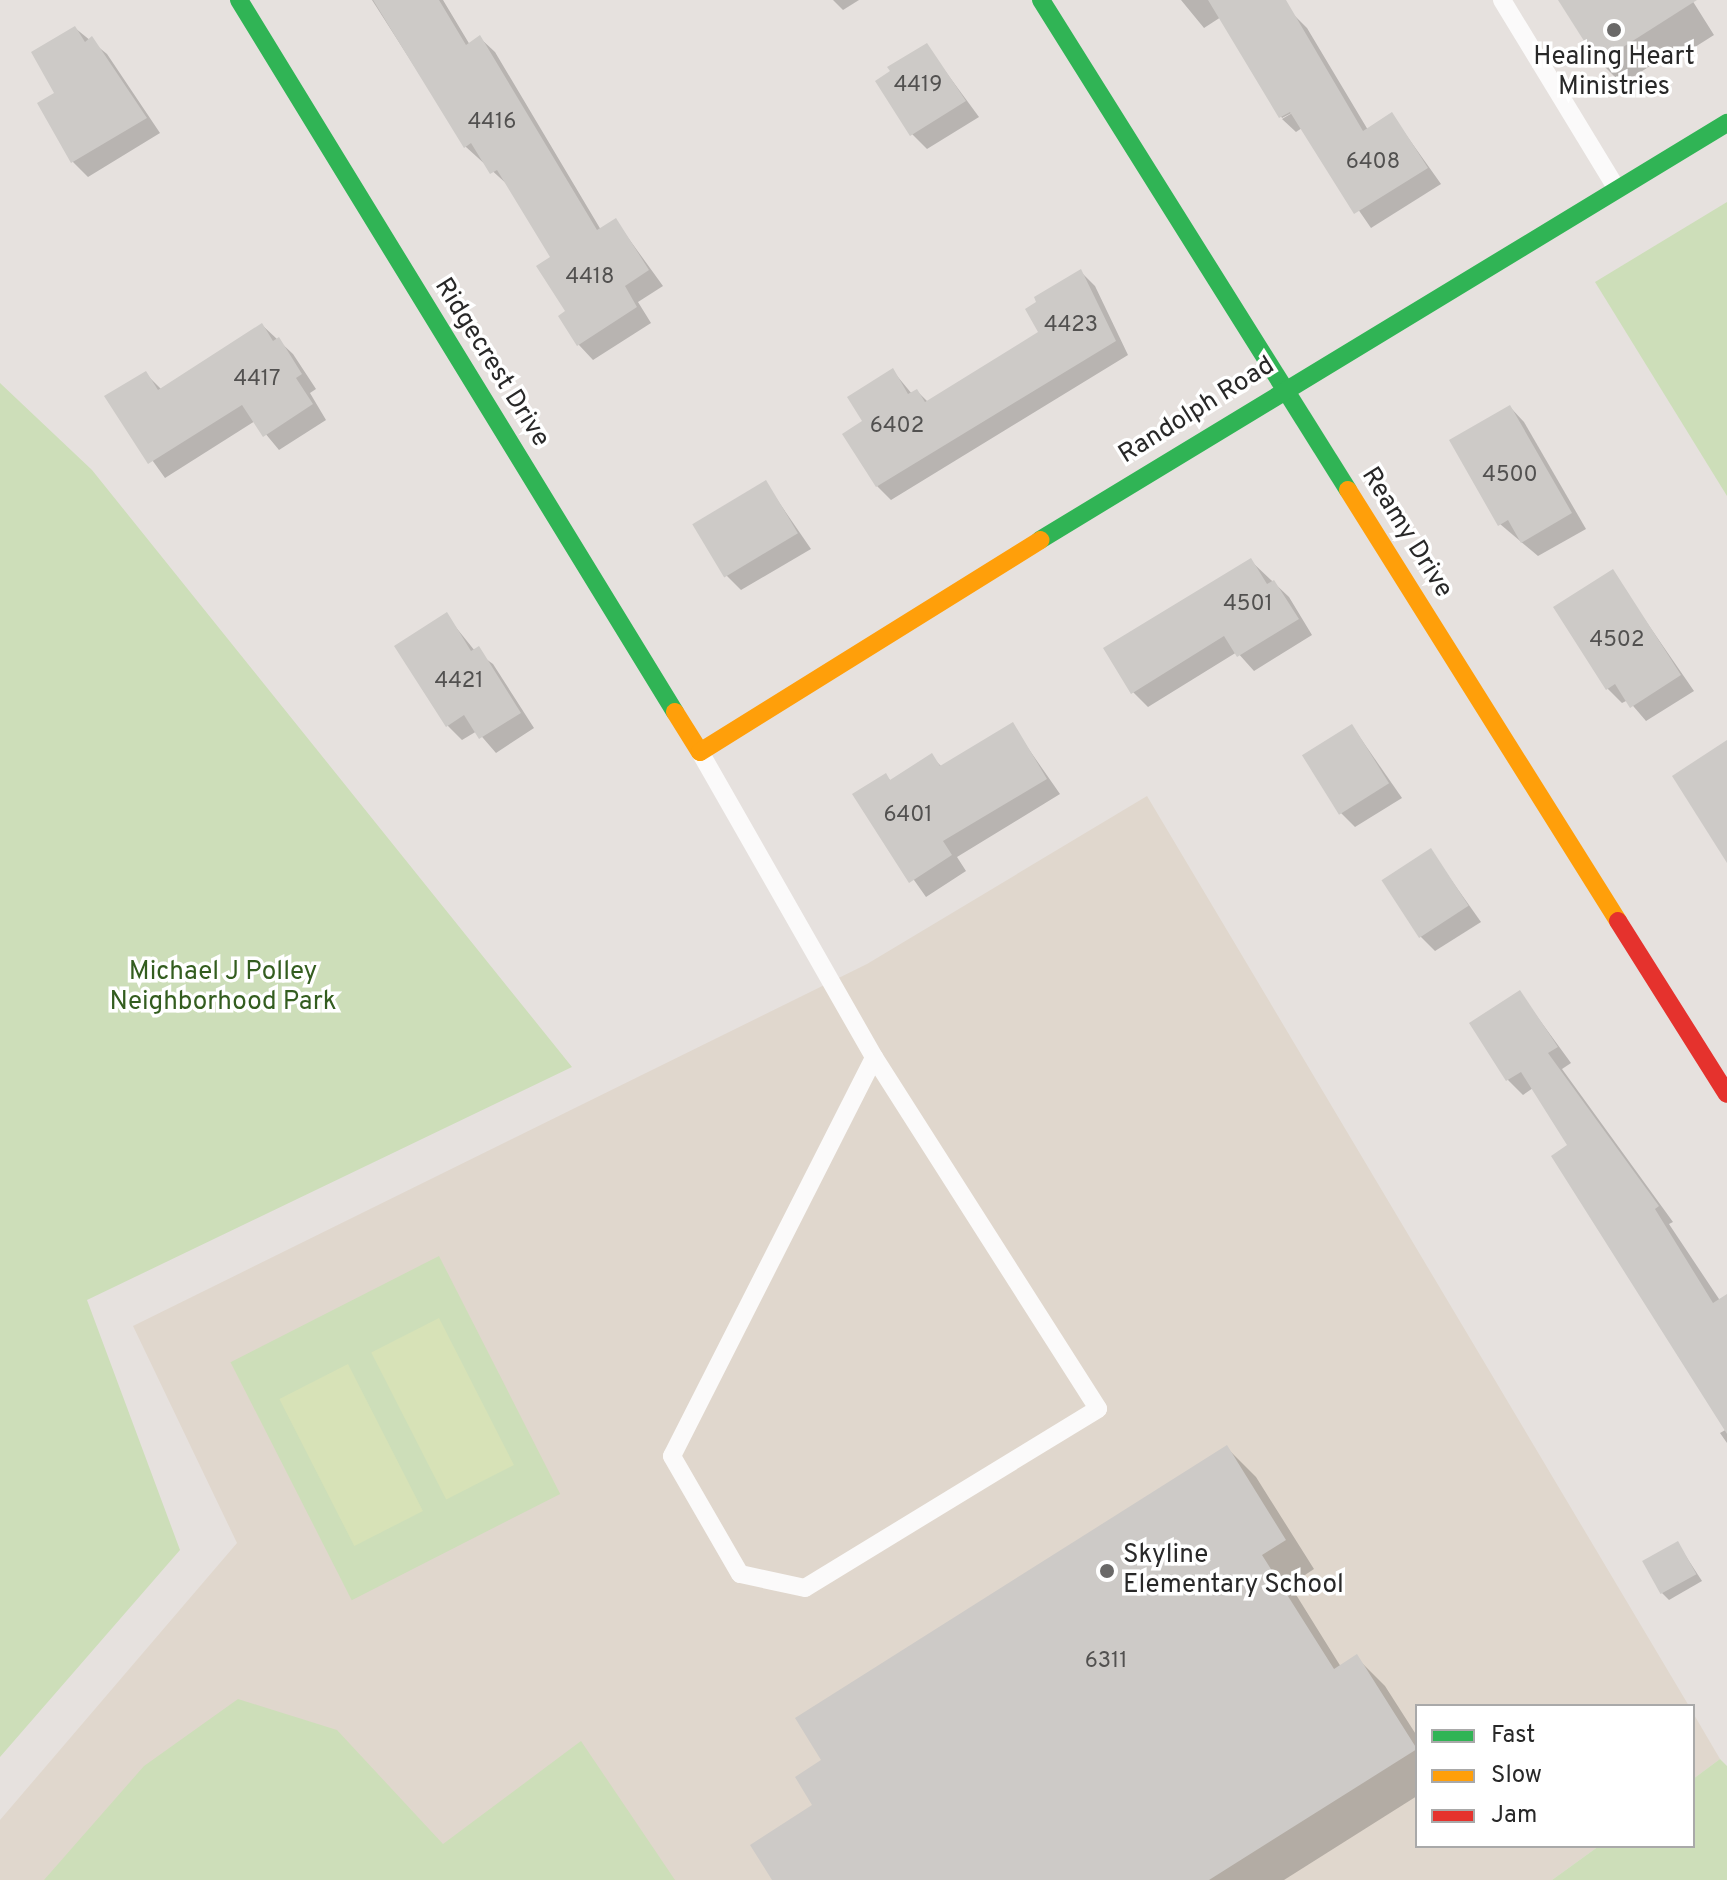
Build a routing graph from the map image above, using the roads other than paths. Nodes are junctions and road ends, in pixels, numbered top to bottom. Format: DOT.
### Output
graph roads {
  1 [pos="239,0"];
  2 [pos="1041,0"];
  3 [pos="1502,0"];
  4 [pos="1727,123"];
  5 [pos="1617,189"];
  6 [pos="1283,388"];
  7 [pos="700,752"];
  8 [pos="874,1057"];
  9 [pos="1727,1094"];
  1 -- 7 [label="street, Ridgecrest Drive"];
  2 -- 6 [label="street, Reamy Drive"];
  3 -- 5 [label="lane"];
  4 -- 5 [label="street, Randolph Road"];
  5 -- 6 [label="street, Randolph Road"];
  6 -- 7 [label="street, Randolph Road"];
  6 -- 9 [label="street, Reamy Drive"];
  7 -- 8 [label="lane"];
  8 -- 8 [label="lane"];
}
